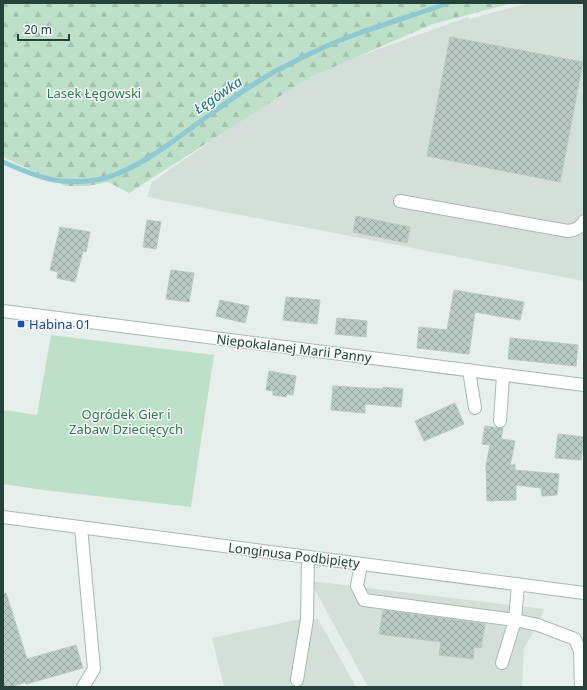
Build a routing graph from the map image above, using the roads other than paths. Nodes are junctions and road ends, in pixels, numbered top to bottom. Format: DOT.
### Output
graph roads {
  1 [pos="400,201"];
  2 [pos="584,221"];
  3 [pos="3,311"];
  4 [pos="469,370"];
  5 [pos="503,375"];
  6 [pos="584,385"];
  7 [pos="474,408"];
  8 [pos="500,421"];
  9 [pos="3,517"];
  10 [pos="81,527"];
  11 [pos="308,557"];
  12 [pos="361,564"];
  13 [pos="518,584"];
  14 [pos="584,593"];
  15 [pos="515,620"];
  16 [pos="502,663"];
  17 [pos="297,680"];
  18 [pos="83,687"];
  19 [pos="581,687"];
  1 -- 2 [label="street"];
  3 -- 4 [label="street, Niepokalanej Marii Panny"];
  4 -- 5 [label="street, Niepokalanej Marii Panny"];
  4 -- 7 [label="street"];
  5 -- 6 [label="street, Niepokalanej Marii Panny"];
  5 -- 8 [label="street"];
  9 -- 10 [label="street, Longinusa Podbipięty"];
  10 -- 11 [label="street, Longinusa Podbipięty"];
  10 -- 18 [label="street"];
  11 -- 12 [label="street, Longinusa Podbipięty"];
  11 -- 17 [label="street"];
  12 -- 13 [label="street, Longinusa Podbipięty"];
  12 -- 15 [label="street"];
  13 -- 14 [label="street, Longinusa Podbipięty"];
  13 -- 15 [label="street"];
  15 -- 16 [label="street"];
  15 -- 19 [label="street"];
}
